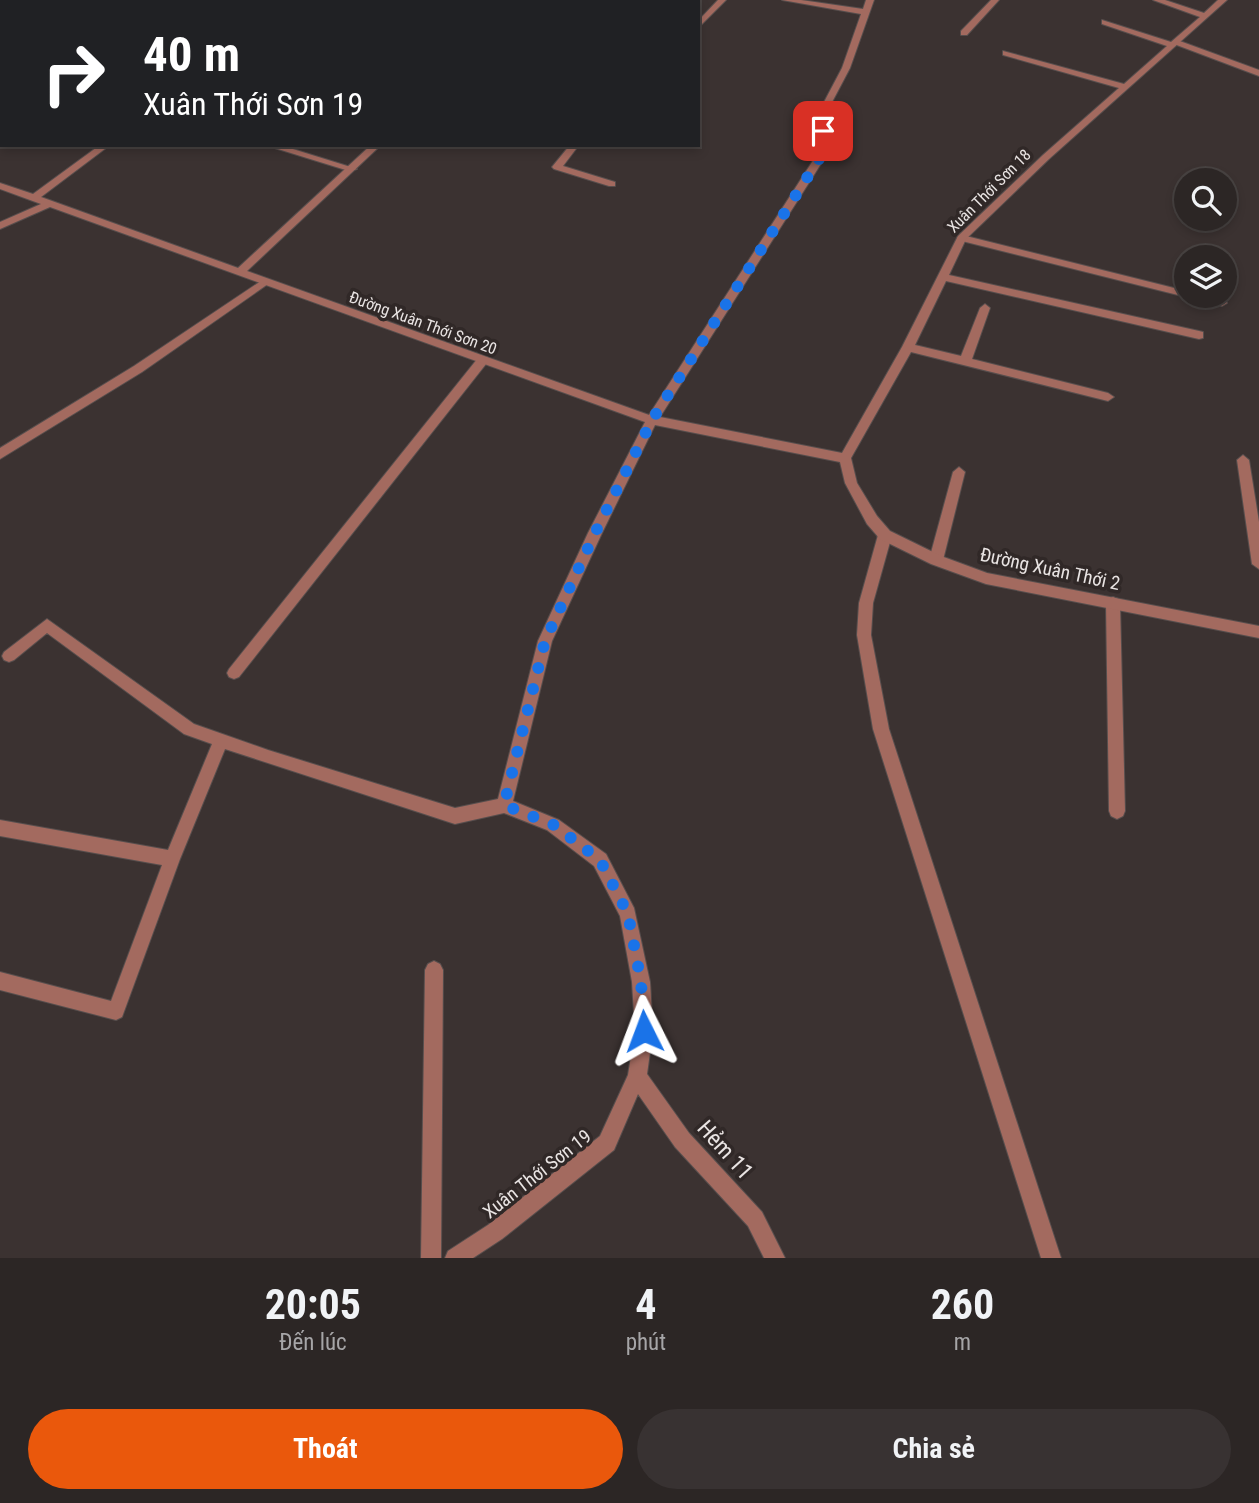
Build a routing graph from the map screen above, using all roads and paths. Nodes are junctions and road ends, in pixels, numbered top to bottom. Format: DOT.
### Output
graph roads {
  1 [pos="722,0"];
  2 [pos="786,0"];
  3 [pos="995,0"];
  4 [pos="1157,0"];
  5 [pos="1223,0"];
  6 [pos="867,6"];
  7 [pos="1206,16"];
  8 [pos="1105,22"];
  9 [pos="700,24"];
  10 [pos="964,33"];
  11 [pos="1175,43"];
  12 [pos="1006,53"];
  13 [pos="1259,73"];
  14 [pos="1126,87"];
  15 [pos="103,147"];
  16 [pos="276,147"];
  17 [pos="375,147"];
  18 [pos="573,147"];
  19 [pos="352,169"];
  20 [pos="612,184"];
  21 [pos="0,186"];
  22 [pos="34,198"];
  23 [pos="50,204"];
  24 [pos="0,226"];
  25 [pos="962,238"];
  26 [pos="239,272"];
  27 [pos="944,277"];
  28 [pos="264,282"];
  29 [pos="1174,291"];
  30 [pos="985,308"];
  31 [pos="1199,335"];
  32 [pos="908,347"];
  33 [pos="482,361"];
  34 [pos="965,362"];
  35 [pos="1108,397"];
  36 [pos="652,420"];
  37 [pos="0,454"];
  38 [pos="845,457"];
  39 [pos="1243,460"];
  40 [pos="959,472"];
  41 [pos="885,535"];
  42 [pos="936,560"];
  43 [pos="1259,564"];
  44 [pos="1113,603"];
  45 [pos="1259,632"];
  46 [pos="9,656"];
  47 [pos="234,673"];
  48 [pos="221,740"];
  49 [pos="504,805"];
  50 [pos="1117,811"];
  51 [pos="0,828"];
  52 [pos="172,859"];
  53 [pos="434,970"];
  54 [pos="0,981"];
  55 [pos="637,1076"];
  56 [pos="431,1258"];
  57 [pos="455,1258"];
  58 [pos="775,1258"];
  59 [pos="1051,1258"];
  1 -- 9 [label="street"];
  2 -- 6 [label="street"];
  3 -- 10 [label="street"];
  4 -- 7 [label="street"];
  5 -- 7 [label="street, Xuân Thới Sơn 18"];
  6 -- 36 [label="street"];
  7 -- 11 [label="street, Xuân Thới Sơn 18"];
  8 -- 11 [label="street"];
  11 -- 13 [label="street"];
  11 -- 14 [label="street, Xuân Thới Sơn 18"];
  12 -- 14 [label="street"];
  14 -- 25 [label="street, Xuân Thới Sơn 18"];
  15 -- 22 [label="street"];
  16 -- 19 [label="street"];
  17 -- 19 [label="street"];
  18 -- 20 [label="street"];
  19 -- 26 [label="street"];
  21 -- 22 [label="street, Đường Xuân Thới Sơn 20"];
  22 -- 23 [label="street, Đường Xuân Thới Sơn 20"];
  23 -- 24 [label="street"];
  23 -- 26 [label="street, Đường Xuân Thới Sơn 20"];
  25 -- 27 [label="street, Xuân Thới Sơn 18"];
  25 -- 29 [label="street"];
  26 -- 28 [label="street, Đường Xuân Thới Sơn 20"];
  27 -- 31 [label="street"];
  27 -- 32 [label="street, Xuân Thới Sơn 18"];
  28 -- 33 [label="street, Đường Xuân Thới Sơn 20"];
  28 -- 37 [label="street"];
  30 -- 34 [label="street"];
  32 -- 34 [label="street"];
  32 -- 38 [label="street, Xuân Thới Sơn 18"];
  33 -- 36 [label="street, Đường Xuân Thới Sơn 20"];
  33 -- 47 [label="street"];
  34 -- 35 [label="street"];
  36 -- 38 [label="street, Đường Xuân Thới Sơn 20"];
  36 -- 49 [label="street"];
  38 -- 41 [label="street, Đường Xuân Thới 2"];
  39 -- 43 [label="street"];
  40 -- 42 [label="street"];
  41 -- 42 [label="street, Đường Xuân Thới 2"];
  41 -- 59 [label="street"];
  42 -- 44 [label="street, Đường Xuân Thới 2"];
  44 -- 45 [label="street, Đường Xuân Thới 2"];
  44 -- 50 [label="street"];
  46 -- 48 [label="street"];
  48 -- 49 [label="street"];
  48 -- 52 [label="street"];
  49 -- 55 [label="street, Xuân Thới Sơn 19"];
  51 -- 52 [label="street"];
  52 -- 54 [label="street"];
  53 -- 56 [label="street"];
  55 -- 57 [label="street, Xuân Thới Sơn 19"];
  55 -- 58 [label="street, Hẻm 11"];
}
